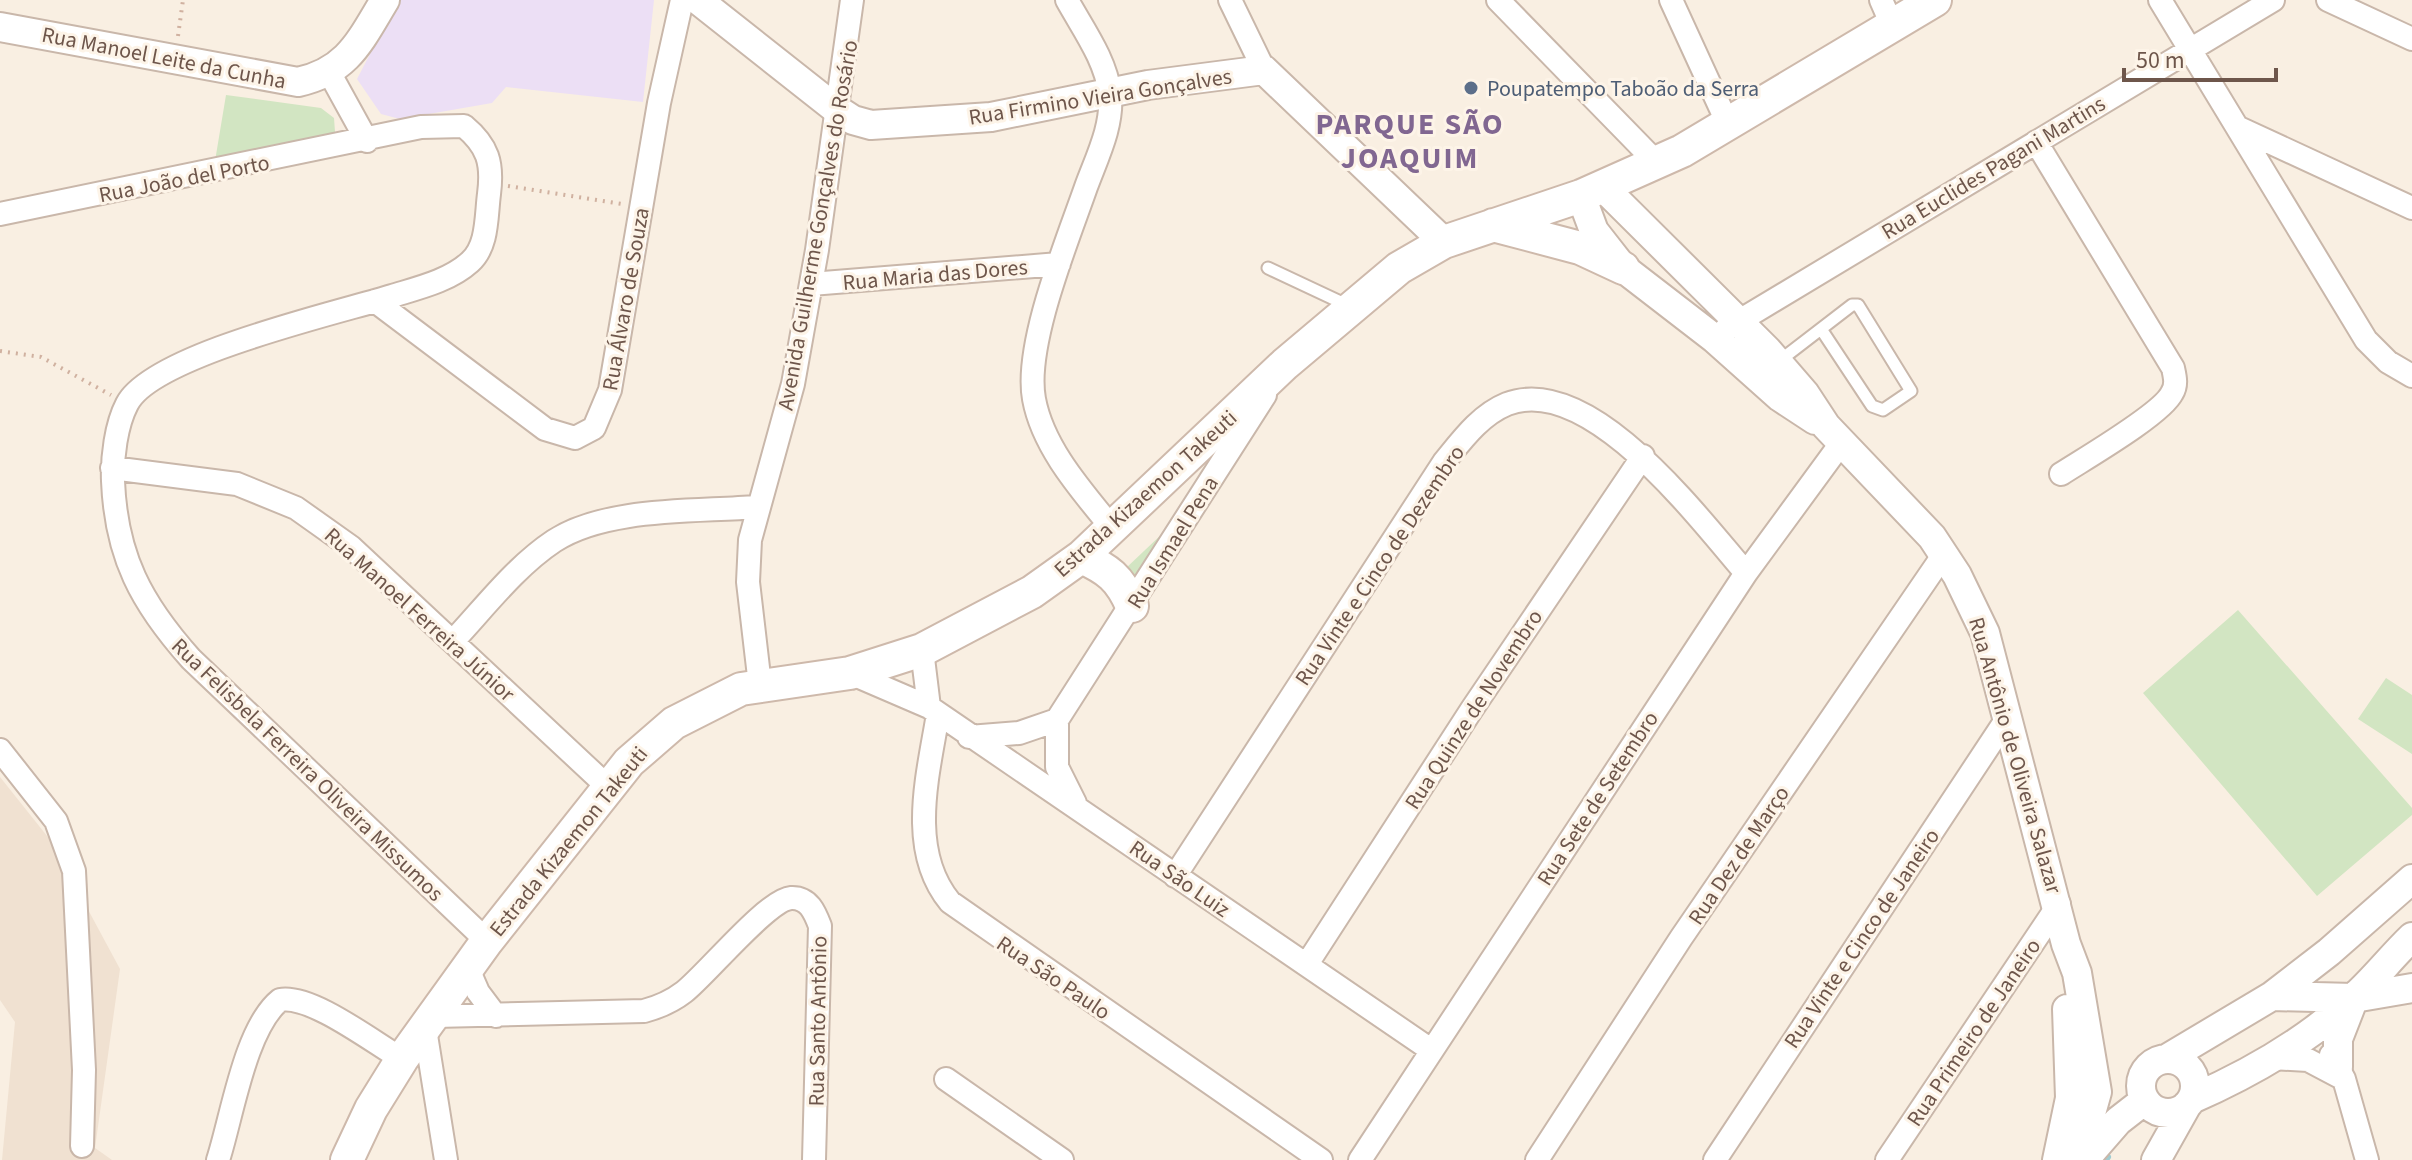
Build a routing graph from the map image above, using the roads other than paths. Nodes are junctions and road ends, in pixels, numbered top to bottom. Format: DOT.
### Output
graph roads {
  1 [pos="385,0"];
  2 [pos="682,0"];
  3 [pos="698,0"];
  4 [pos="852,0"];
  5 [pos="1067,0"];
  6 [pos="1230,0"];
  7 [pos="1498,0"];
  8 [pos="1671,0"];
  9 [pos="1935,0"];
  10 [pos="2160,0"];
  11 [pos="2273,0"];
  12 [pos="2328,0"];
  13 [pos="1887,13"];
  14 [pos="0,27"];
  15 [pos="2412,39"];
  16 [pos="2189,48"];
  17 [pos="1264,70"];
  18 [pos="329,72"];
  19 [pos="1110,95"];
  20 [pos="836,109"];
  21 [pos="1727,122"];
  22 [pos="2239,128"];
  23 [pos="367,141"];
  24 [pos="2036,142"];
  25 [pos="1657,163"];
  26 [pos="1592,191"];
  27 [pos="2412,208"];
  28 [pos="0,214"];
  29 [pos="1493,225"];
  30 [pos="1444,242"];
  31 [pos="1059,264"];
  32 [pos="1268,268"];
  33 [pos="1623,268"];
  34 [pos="811,284"];
  35 [pos="375,301"];
  36 [pos="1349,306"];
  37 [pos="1738,319"];
  38 [pos="1821,329"];
  39 [pos="1715,339"];
  40 [pos="1778,363"];
  41 [pos="1285,364"];
  42 [pos="2412,376"];
  43 [pos="1834,434"];
  44 [pos="1643,456"];
  45 [pos="112,468"];
  46 [pos="2061,474"];
  47 [pos="756,507"];
  48 [pos="1112,528"];
  49 [pos="1944,554"];
  50 [pos="1081,557"];
  51 [pos="1746,573"];
  52 [pos="1132,606"];
  53 [pos="454,640"];
  54 [pos="922,650"];
  55 [pos="850,673"];
  56 [pos="760,685"];
  57 [pos="933,710"];
  58 [pos="2008,717"];
  59 [pos="1057,720"];
  60 [pos="968,737"];
  61 [pos="0,750"];
  62 [pos="608,787"];
  63 [pos="1076,804"];
  64 [pos="1175,876"];
  65 [pos="2412,879"];
  66 [pos="2059,904"];
  67 [pos="2412,937"];
  68 [pos="487,941"];
  69 [pos="2066,944"];
  70 [pos="1307,964"];
  71 [pos="468,969"];
  72 [pos="2412,988"];
  73 [pos="2272,996"];
  74 [pos="2354,998"];
  75 [pos="496,1016"];
  76 [pos="430,1022"];
  77 [pos="2317,1030"];
  78 [pos="2070,1047"];
  79 [pos="1431,1050"];
  80 [pos="2271,1058"];
  81 [pos="402,1059"];
  82 [pos="2341,1073"];
  83 [pos="946,1079"];
  84 [pos="2150,1082"];
  85 [pos="2097,1092"];
  86 [pos="2190,1102"];
  87 [pos="2065,1130"];
  88 [pos="82,1146"];
  89 [pos="2365,1151"];
  90 [pos="218,1160"];
  91 [pos="347,1160"];
  92 [pos="446,1160"];
  93 [pos="814,1160"];
  94 [pos="1062,1160"];
  95 [pos="1321,1160"];
  96 [pos="1360,1160"];
  97 [pos="1537,1160"];
  98 [pos="1715,1160"];
  99 [pos="1887,1160"];
  100 [pos="2057,1160"];
  101 [pos="2078,1160"];
  102 [pos="2084,1160"];
  103 [pos="2156,1160"];
  104 [pos="2347,1160"];
  1 -- 18 [label="street"];
  2 -- 35 [label="street, Rua Álvaro de Souza"];
  3 -- 20 [label="street, Rua Firmino Vieira Gonçalves"];
  4 -- 20 [label="street, Avenida Guilherme Gonçalves do Rosário"];
  5 -- 19 [label="street"];
  6 -- 17 [label="street"];
  7 -- 25 [label="street"];
  8 -- 21 [label="street"];
  9 -- 13 [label="main road, Estrada Kizaemon Takeuti"];
  10 -- 16 [label="street"];
  11 -- 16 [label="street, Rua Euclides Pagani Martins"];
  12 -- 15 [label="street"];
  13 -- 21 [label="main road, Estrada Kizaemon Takeuti"];
  14 -- 18 [label="street, Rua Manoel Leite da Cunha"];
  16 -- 22 [label="street"];
  16 -- 24 [label="street, Rua Euclides Pagani Martins"];
  17 -- 19 [label="street, Rua Firmino Vieira Gonçalves"];
  17 -- 30 [label="street, Rua Firmino Vieira Gonçalves"];
  18 -- 23 [label="street"];
  19 -- 20 [label="street, Rua Firmino Vieira Gonçalves"];
  19 -- 31 [label="street"];
  20 -- 34 [label="street, Avenida Guilherme Gonçalves do Rosário"];
  21 -- 25 [label="main road, Estrada Kizaemon Takeuti"];
  22 -- 27 [label="street"];
  22 -- 42 [label="street"];
  23 -- 28 [label="street, Rua João del Porto"];
  23 -- 35 [label="street"];
  24 -- 37 [label="street, Rua Euclides Pagani Martins"];
  24 -- 46 [label="street"];
  25 -- 26 [label="main road, Estrada Kizaemon Takeuti"];
  26 -- 29 [label="main road, Estrada Kizaemon Takeuti"];
  26 -- 33 [label="street, Rua Antônio de Oliveira Salazar"];
  26 -- 37 [label="street, Rua Antônio de Oliveira Salazar"];
  29 -- 30 [label="main road, Estrada Kizaemon Takeuti"];
  29 -- 33 [label="main road"];
  30 -- 36 [label="main road, Estrada Kizaemon Takeuti"];
  31 -- 34 [label="street, Rua Maria das Dores"];
  31 -- 48 [label="street"];
  32 -- 36 [label="lane"];
  33 -- 39 [label="street, Rua Antônio de Oliveira Salazar"];
  34 -- 47 [label="street, Avenida Guilherme Gonçalves do Rosário"];
  35 -- 45 [label="street, Rua Felisbela Ferreira Oliveira Missumos"];
  36 -- 41 [label="main road, Estrada Kizaemon Takeuti"];
  37 -- 39 [label="street, Rua Euclides Pagani Martins"];
  37 -- 40 [label="street, Rua Antônio de Oliveira Salazar"];
  38 -- 38 [label="lane"];
  38 -- 40 [label="lane"];
  39 -- 43 [label="street, Rua Antônio de Oliveira Salazar"];
  40 -- 43 [label="street, Rua Antônio de Oliveira Salazar"];
  41 -- 48 [label="main road, Estrada Kizaemon Takeuti"];
  41 -- 52 [label="street, Rua Ismael Pena"];
  43 -- 49 [label="street, Rua Antônio de Oliveira Salazar"];
  43 -- 51 [label="street, Rua Sete de Setembro"];
  44 -- 51 [label="street, Rua Vinte e Cinco de Dezembro"];
  44 -- 64 [label="street, Rua Vinte e Cinco de Dezembro"];
  44 -- 70 [label="street, Rua Quinze de Novembro"];
  45 -- 53 [label="street, Rua Manoel Ferreira Júnior"];
  45 -- 68 [label="street, Rua Felisbela Ferreira Oliveira Missumos"];
  47 -- 53 [label="street"];
  47 -- 56 [label="street, Avenida Guilherme Gonçalves do Rosário"];
  48 -- 50 [label="main road, Estrada Kizaemon Takeuti"];
  49 -- 58 [label="street, Rua Antônio de Oliveira Salazar"];
  49 -- 97 [label="street, Rua Dez de Março"];
  50 -- 52 [label="main road"];
  50 -- 54 [label="main road, Estrada Kizaemon Takeuti"];
  51 -- 79 [label="street, Rua Sete de Setembro"];
  52 -- 59 [label="street, Rua Ismael Pena"];
  53 -- 62 [label="street, Rua Manoel Ferreira Júnior"];
  54 -- 55 [label="main road, Estrada Kizaemon Takeuti"];
  54 -- 57 [label="street"];
  55 -- 56 [label="main road, Estrada Kizaemon Takeuti"];
  55 -- 57 [label="street, Rua São Luiz"];
  56 -- 62 [label="main road, Estrada Kizaemon Takeuti"];
  57 -- 60 [label="street, Rua São Luiz"];
  57 -- 95 [label="street, Rua São Paulo"];
  58 -- 66 [label="street, Rua Antônio de Oliveira Salazar"];
  58 -- 98 [label="street, Rua Vinte e Cinco de Janeiro"];
  59 -- 60 [label="street"];
  59 -- 63 [label="street"];
  60 -- 63 [label="street, Rua São Luiz"];
  61 -- 88 [label="street"];
  62 -- 68 [label="main road, Estrada Kizaemon Takeuti"];
  63 -- 64 [label="street, Rua São Luiz"];
  64 -- 70 [label="street, Rua São Luiz"];
  65 -- 73 [label="street"];
  66 -- 69 [label="street, Rua Antônio de Oliveira Salazar"];
  66 -- 99 [label="street, Rua Primeiro de Janeiro"];
  67 -- 74 [label="street"];
  68 -- 71 [label="main road, Estrada Kizaemon Takeuti"];
  69 -- 78 [label="street, Rua Antônio de Oliveira Salazar"];
  69 -- 85 [label="street, Rua Antônio de Oliveira Salazar"];
  70 -- 79 [label="street, Rua São Luiz"];
  71 -- 75 [label="street"];
  71 -- 76 [label="main road, Estrada Kizaemon Takeuti"];
  72 -- 74 [label="street"];
  73 -- 74 [label="street"];
  73 -- 84 [label="street"];
  74 -- 77 [label="street"];
  74 -- 82 [label="street"];
  75 -- 76 [label="street, Rua Santo Antônio"];
  75 -- 93 [label="street, Rua Santo Antônio"];
  76 -- 81 [label="main road, Estrada Kizaemon Takeuti"];
  76 -- 92 [label="street"];
  77 -- 80 [label="street"];
  77 -- 82 [label="street"];
  78 -- 85 [label="street"];
  78 -- 87 [label="street, Rua Antônio de Oliveira Salazar"];
  79 -- 96 [label="street, Rua Sete de Setembro"];
  80 -- 82 [label="street"];
  80 -- 86 [label="street"];
  81 -- 90 [label="street"];
  81 -- 91 [label="main road, Estrada Kizaemon Takeuti"];
  82 -- 89 [label="street"];
  83 -- 94 [label="street"];
  84 -- 85 [label="street"];
  84 -- 86 [label="street"];
  84 -- 86 [label="street"];
  84 -- 102 [label="street"];
  85 -- 87 [label="street"];
  85 -- 101 [label="street, Rua Antônio de Oliveira Salazar"];
  86 -- 103 [label="street"];
  87 -- 100 [label="street, Rua Antônio de Oliveira Salazar"];
  89 -- 104 [label="street"];
}
